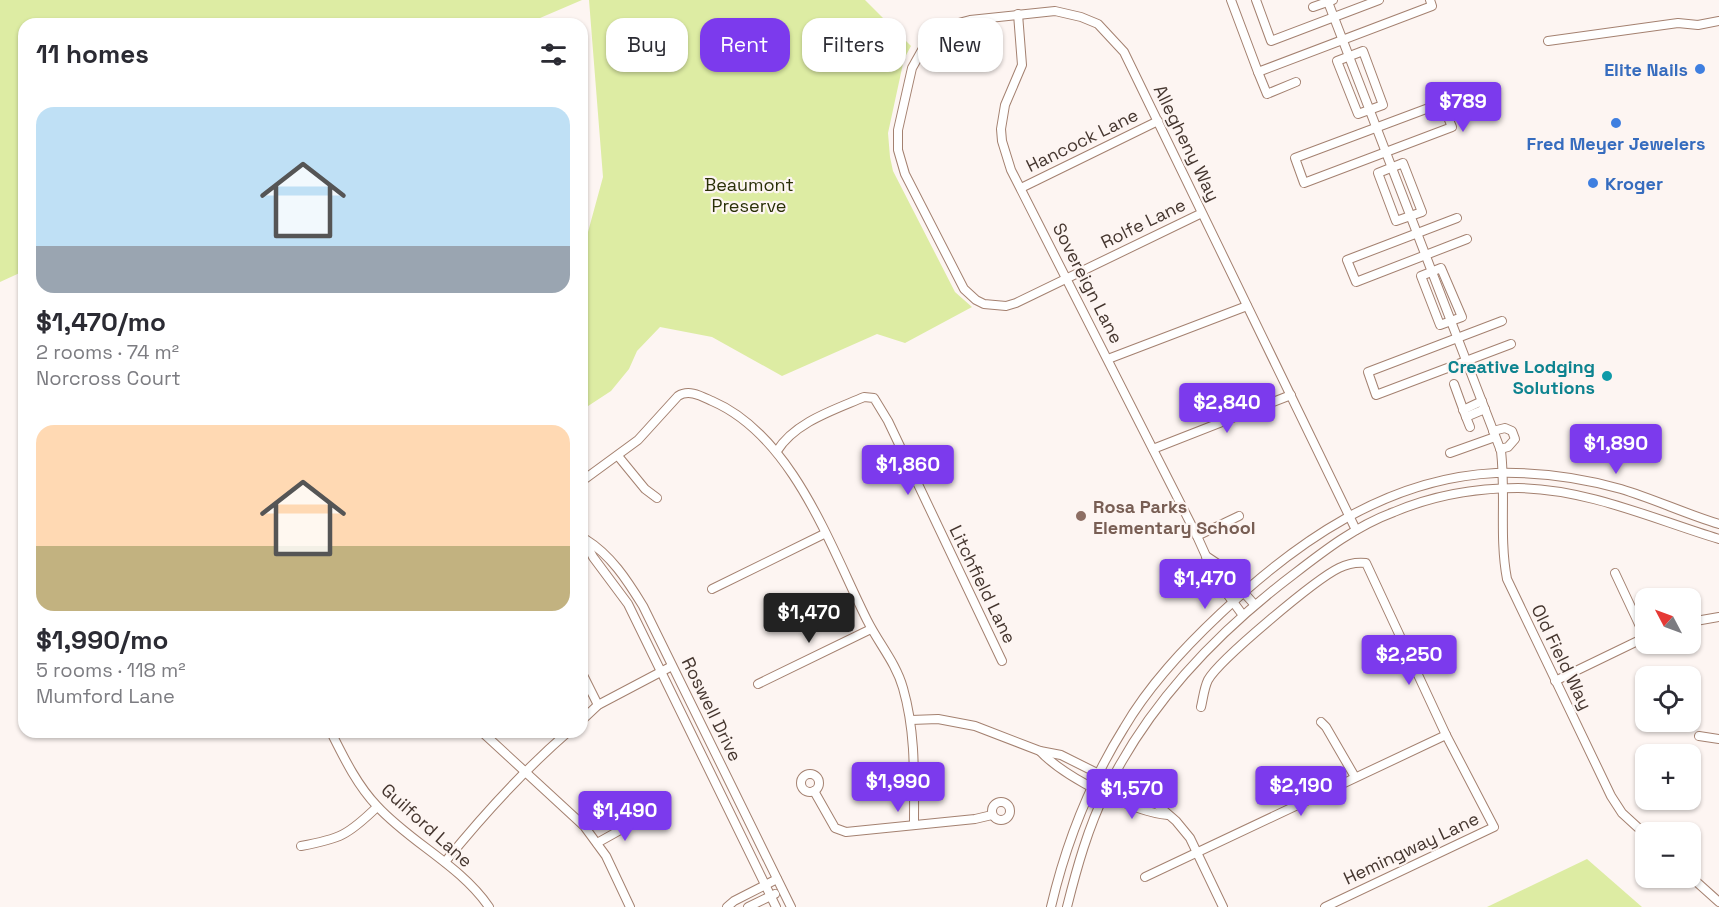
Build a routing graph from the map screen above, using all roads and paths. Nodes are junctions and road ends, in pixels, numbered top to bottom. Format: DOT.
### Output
graph roads {
  1 [pos="1230,0"];
  2 [pos="1256,0"];
  3 [pos="1379,0"];
  4 [pos="1430,0"];
  5 [pos="1330,1"];
  6 [pos="1313,7"];
  7 [pos="1018,14"];
  8 [pos="1334,19"];
  9 [pos="1719,21"];
  10 [pos="1342,40"];
  11 [pos="1548,42"];
  12 [pos="1349,56"];
  13 [pos="1258,72"];
  14 [pos="1296,82"];
  15 [pos="1370,110"];
  16 [pos="1158,121"];
  17 [pos="1376,127"];
  18 [pos="1385,152"];
  19 [pos="1392,168"];
  20 [pos="1021,188"];
  21 [pos="1202,213"];
  22 [pos="1410,216"];
  23 [pos="1457,218"];
  24 [pos="1417,233"];
  25 [pos="1467,239"];
  26 [pos="1425,255"];
  27 [pos="1432,272"];
  28 [pos="1066,279"];
  29 [pos="1247,306"];
  30 [pos="1502,321"];
  31 [pos="1451,322"];
  32 [pos="1458,339"];
  33 [pos="1511,344"];
  34 [pos="1108,359"];
  35 [pos="1466,360"];
  36 [pos="1454,384"];
  37 [pos="1291,395"];
  38 [pos="1483,405"];
  39 [pos="1464,413"];
  40 [pos="1470,427"];
  41 [pos="1494,434"];
  42 [pos="1153,449"];
  43 [pos="1500,449"];
  44 [pos="777,451"];
  45 [pos="1450,453"];
  46 [pos="618,456"];
  47 [pos="1504,473"];
  48 [pos="588,477"];
  49 [pos="1503,489"];
  50 [pos="657,498"];
  51 [pos="1239,516"];
  52 [pos="1349,516"];
  53 [pos="1719,524"];
  54 [pos="1356,530"];
  55 [pos="824,534"];
  56 [pos="1197,536"];
  57 [pos="1719,539"];
  58 [pos="588,541"];
  59 [pos="588,548"];
  60 [pos="1206,556"];
  61 [pos="1615,573"];
  62 [pos="712,589"];
  63 [pos="1243,592"];
  64 [pos="1233,602"];
  65 [pos="1254,604"];
  66 [pos="1242,614"];
  67 [pos="1635,616"];
  68 [pos="1719,617"];
  69 [pos="1701,620"];
  70 [pos="871,629"];
  71 [pos="1635,642"];
  72 [pos="1002,661"];
  73 [pos="672,666"];
  74 [pos="662,672"];
  75 [pos="1556,681"];
  76 [pos="758,684"];
  77 [pos="588,685"];
  78 [pos="598,705"];
  79 [pos="1201,707"];
  80 [pos="588,714"];
  81 [pos="911,720"];
  82 [pos="1321,722"];
  83 [pos="1446,735"];
  84 [pos="1699,736"];
  85 [pos="334,738"];
  86 [pos="489,738"];
  87 [pos="561,738"];
  88 [pos="1719,739"];
  89 [pos="1040,751"];
  90 [pos="524,770"];
  91 [pos="1098,774"];
  92 [pos="1355,777"];
  93 [pos="1111,780"];
  94 [pos="1092,785"];
  95 [pos="814,791"];
  96 [pos="1105,792"];
  97 [pos="377,807"];
  98 [pos="992,815"];
  99 [pos="1168,816"];
  100 [pos="640,819"];
  101 [pos="914,825"];
  102 [pos="1635,825"];
  103 [pos="597,843"];
  104 [pos="301,846"];
  105 [pos="1197,852"];
  106 [pos="445,862"];
  107 [pos="1145,877"];
  108 [pos="777,879"];
  109 [pos="765,885"];
  110 [pos="1701,886"];
  111 [pos="783,890"];
  112 [pos="771,896"];
  113 [pos="1719,902"];
  114 [pos="489,907"];
  115 [pos="630,907"];
  116 [pos="727,907"];
  117 [pos="748,907"];
  118 [pos="776,907"];
  119 [pos="791,907"];
  120 [pos="1051,907"];
  121 [pos="1067,907"];
  122 [pos="1223,907"];
  123 [pos="1325,907"];
  1 -- 13 [label="street"];
  2 -- 8 [label="street"];
  3 -- 8 [label="street"];
  4 -- 10 [label="street"];
  5 -- 6 [label="street"];
  5 -- 8 [label="street"];
  7 -- 16 [label="street, Allegheny Way"];
  7 -- 20 [label="street, Sovereign Lane"];
  7 -- 28 [label="street, Allegheny Way"];
  8 -- 10 [label="street"];
  9 -- 11 [label="street"];
  10 -- 12 [label="street"];
  10 -- 13 [label="street"];
  12 -- 15 [label="street"];
  12 -- 15 [label="street"];
  12 -- 15 [label="street"];
  13 -- 14 [label="street"];
  15 -- 17 [label="street"];
  16 -- 20 [label="street, Hancock Lane"];
  16 -- 21 [label="street, Allegheny Way"];
  17 -- 18 [label="street"];
  17 -- 18 [label="street"];
  17 -- 18 [label="street"];
  18 -- 19 [label="street"];
  19 -- 22 [label="street"];
  19 -- 22 [label="street"];
  20 -- 28 [label="street, Sovereign Lane"];
  21 -- 28 [label="street, Rolfe Lane"];
  21 -- 29 [label="street, Allegheny Way"];
  22 -- 24 [label="street"];
  23 -- 24 [label="street"];
  24 -- 26 [label="street"];
  24 -- 26 [label="street"];
  25 -- 26 [label="street"];
  26 -- 27 [label="street"];
  27 -- 31 [label="street"];
  27 -- 31 [label="street"];
  28 -- 34 [label="street, Sovereign Lane"];
  29 -- 34 [label="street"];
  29 -- 37 [label="street, Allegheny Way"];
  30 -- 32 [label="street"];
  31 -- 32 [label="street"];
  32 -- 35 [label="street"];
  32 -- 35 [label="street"];
  33 -- 35 [label="street"];
  34 -- 42 [label="street, Sovereign Lane"];
  35 -- 38 [label="street"];
  36 -- 39 [label="street"];
  37 -- 42 [label="street"];
  37 -- 52 [label="street, Allegheny Way"];
  38 -- 39 [label="street"];
  38 -- 41 [label="street"];
  39 -- 40 [label="street"];
  41 -- 43 [label="street"];
  41 -- 43 [label="street"];
  41 -- 45 [label="street"];
  42 -- 56 [label="street, Sovereign Lane"];
  43 -- 47 [label="street, Old Field Way"];
  44 -- 46 [label="street"];
  44 -- 55 [label="street"];
  44 -- 72 [label="street, Litchfield Lane"];
  46 -- 48 [label="street"];
  46 -- 50 [label="street"];
  47 -- 49 [label="street, Old Field Way"];
  47 -- 52 [label="street"];
  47 -- 53 [label="street"];
  49 -- 54 [label="street"];
  49 -- 57 [label="street"];
  49 -- 75 [label="street, Old Field Way"];
  51 -- 56 [label="street"];
  52 -- 54 [label="street, Allegheny Way"];
  52 -- 63 [label="street"];
  54 -- 65 [label="street"];
  55 -- 62 [label="street"];
  55 -- 70 [label="street"];
  56 -- 60 [label="street, Sovereign Lane"];
  58 -- 73 [label="street, Roswell Drive"];
  59 -- 74 [label="street, Roswell Drive"];
  60 -- 63 [label="street, Sovereign Lane"];
  60 -- 64 [label="street, Sovereign Lane"];
  61 -- 67 [label="street"];
  63 -- 64 [label="street"];
  63 -- 65 [label="street, Sovereign Lane"];
  64 -- 66 [label="street, Sovereign Lane"];
  64 -- 91 [label="street"];
  65 -- 66 [label="street"];
  66 -- 93 [label="street"];
  68 -- 69 [label="street"];
  70 -- 76 [label="street"];
  70 -- 81 [label="street"];
  71 -- 75 [label="street"];
  73 -- 74 [label="street"];
  73 -- 108 [label="street, Roswell Drive"];
  74 -- 78 [label="street"];
  74 -- 109 [label="street, Roswell Drive"];
  75 -- 102 [label="street, Old Field Way"];
  77 -- 78 [label="street"];
  78 -- 80 [label="street"];
  79 -- 83 [label="street, Hemingway Lane"];
  81 -- 89 [label="street"];
  81 -- 101 [label="street"];
  82 -- 92 [label="street"];
  83 -- 92 [label="street"];
  83 -- 123 [label="street, Hemingway Lane"];
  84 -- 88 [label="street"];
  85 -- 97 [label="street, Guilford Lane"];
  86 -- 90 [label="street"];
  87 -- 90 [label="street"];
  89 -- 91 [label="street"];
  89 -- 94 [label="street"];
  90 -- 103 [label="street"];
  90 -- 106 [label="street"];
  91 -- 93 [label="street"];
  91 -- 94 [label="street"];
  92 -- 105 [label="street"];
  93 -- 96 [label="street"];
  93 -- 99 [label="street"];
  94 -- 96 [label="street"];
  94 -- 120 [label="street"];
  95 -- 101 [label="street"];
  96 -- 99 [label="street"];
  96 -- 121 [label="street"];
  97 -- 104 [label="street"];
  97 -- 106 [label="street, Guilford Lane"];
  98 -- 101 [label="street"];
  99 -- 105 [label="street"];
  100 -- 103 [label="street"];
  103 -- 115 [label="street"];
  105 -- 107 [label="street"];
  105 -- 122 [label="street"];
  106 -- 114 [label="street, Guilford Lane"];
  108 -- 109 [label="street"];
  108 -- 111 [label="street, Roswell Drive"];
  109 -- 112 [label="street, Roswell Drive"];
  109 -- 116 [label="street"];
  110 -- 113 [label="street"];
  111 -- 112 [label="street"];
  111 -- 119 [label="street, Roswell Drive"];
  112 -- 117 [label="street"];
  112 -- 118 [label="street, Roswell Drive"];
}
